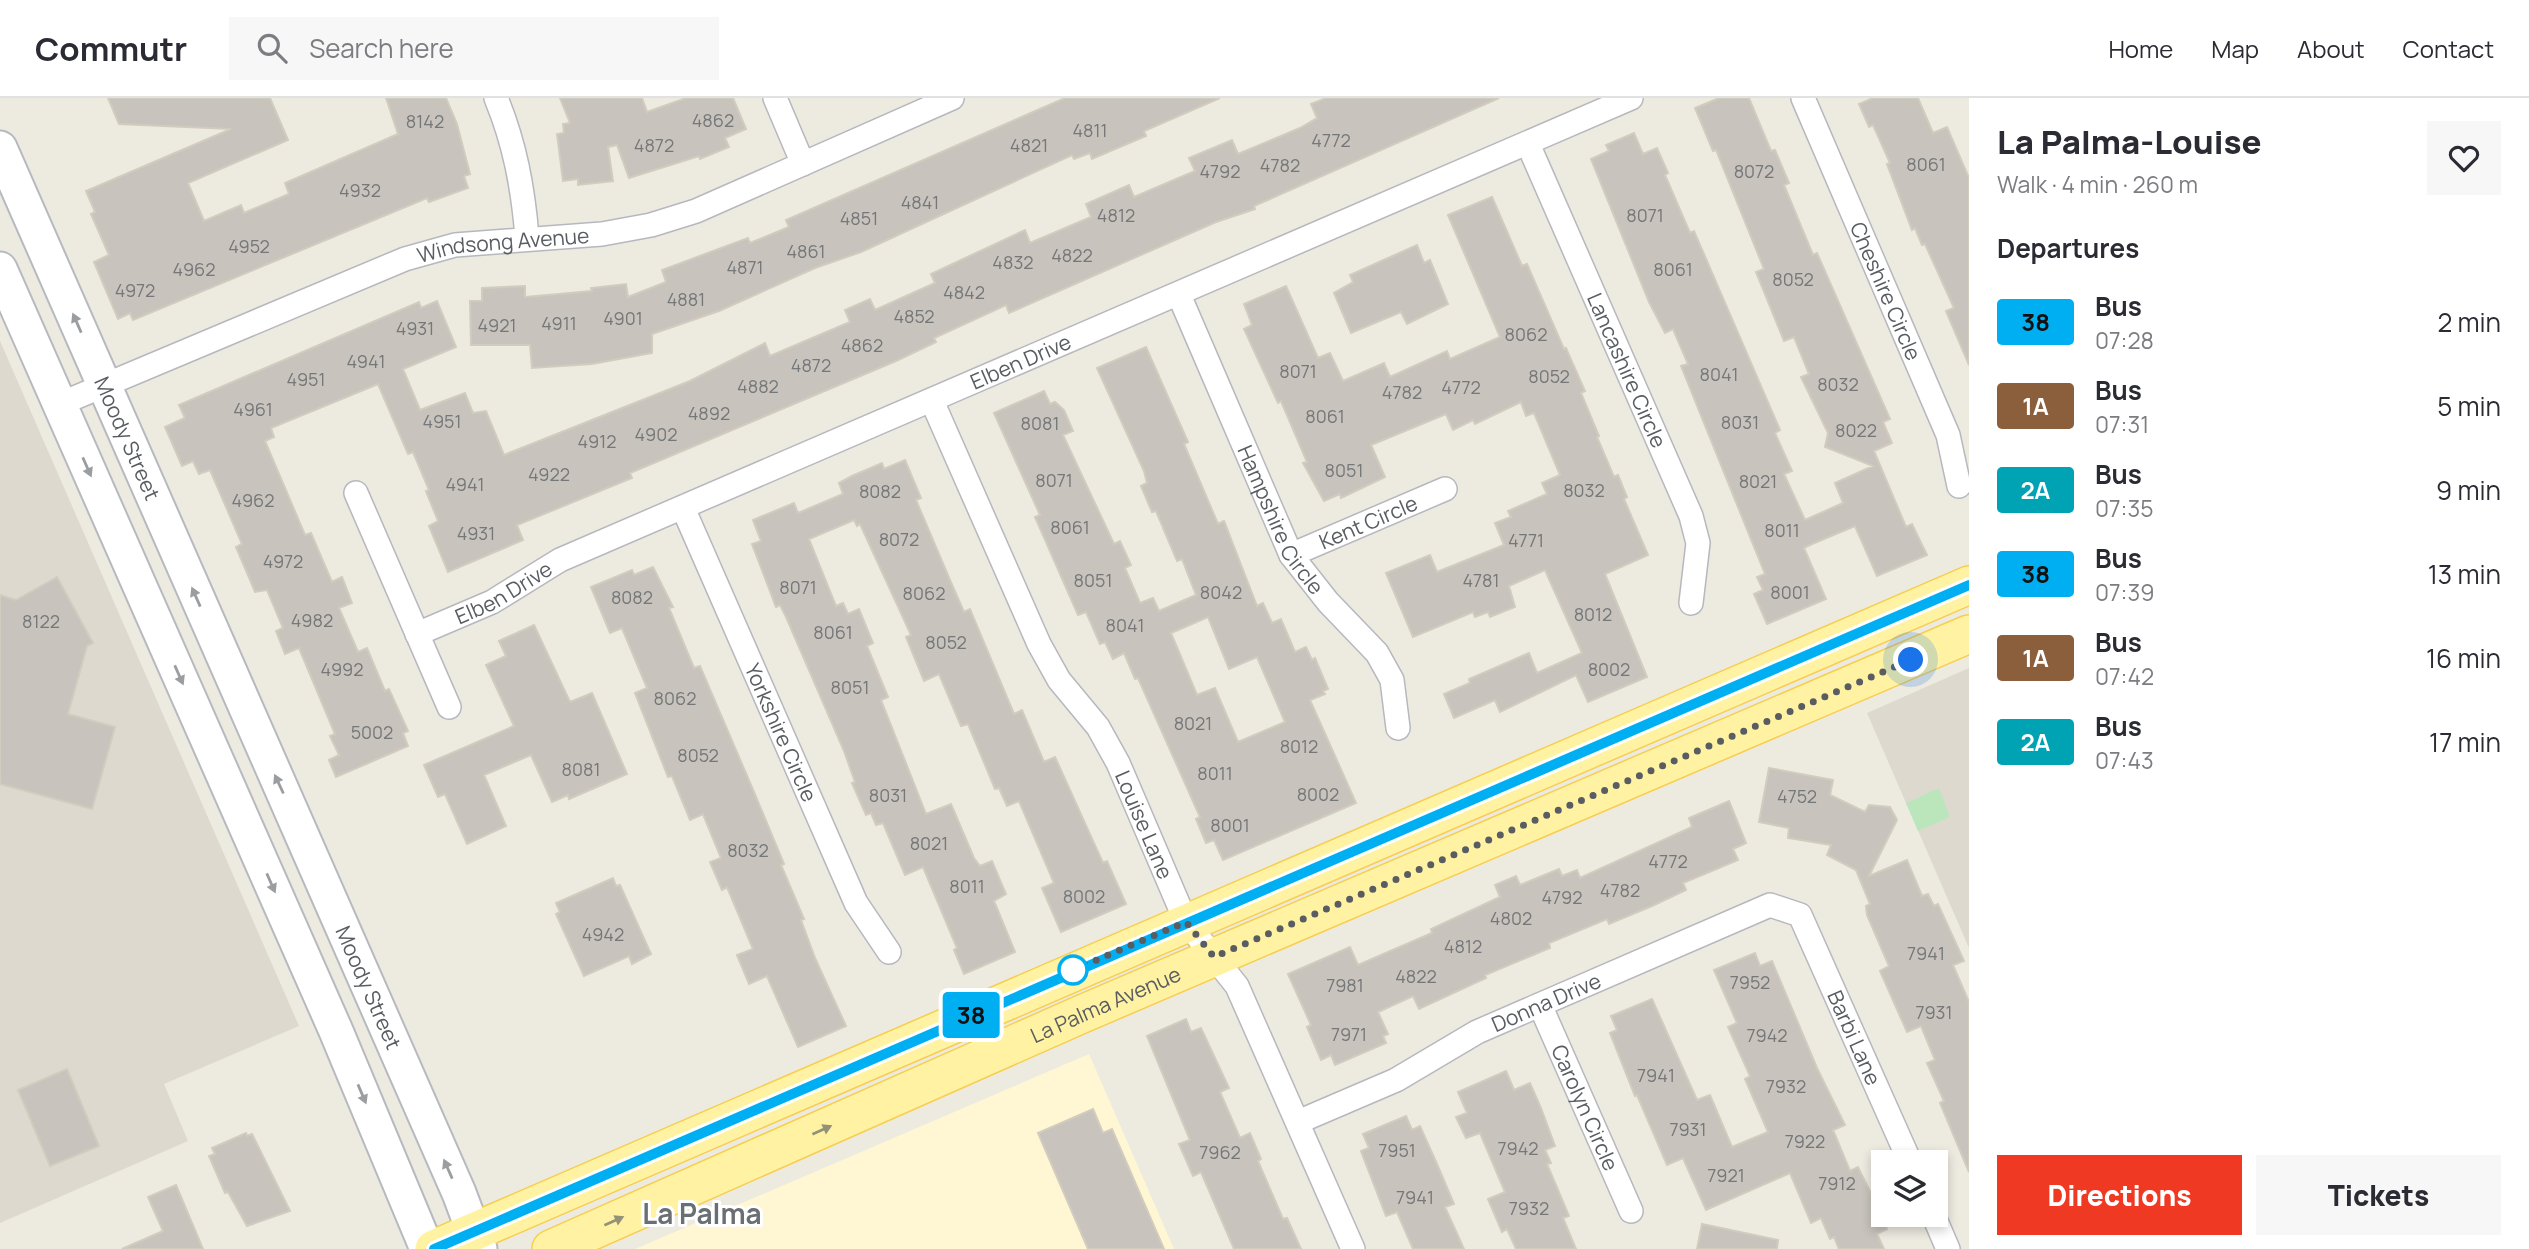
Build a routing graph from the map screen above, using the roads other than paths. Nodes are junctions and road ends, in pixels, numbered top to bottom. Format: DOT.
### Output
graph roads {
  1 [pos="496,98"];
  2 [pos="775,98"];
  3 [pos="952,98"];
  4 [pos="1630,98"];
  5 [pos="1803,98"];
  6 [pos="1528,144"];
  7 [pos="0,148"];
  8 [pos="803,164"];
  9 [pos="527,237"];
  10 [pos="0,269"];
  11 [pos="1179,295"];
  12 [pos="105,386"];
  13 [pos="932,401"];
  14 [pos="60,404"];
  15 [pos="1959,486"];
  16 [pos="1445,489"];
  17 [pos="356,493"];
  18 [pos="683,508"];
  19 [pos="1291,555"];
  20 [pos="1969,585"];
  21 [pos="1691,603"];
  22 [pos="417,634"];
  23 [pos="1969,634"];
  24 [pos="449,707"];
  25 [pos="253,727"];
  26 [pos="1398,728"];
  27 [pos="210,746"];
  28 [pos="1800,915"];
  29 [pos="1186,922"];
  30 [pos="889,952"];
  31 [pos="1214,957"];
  32 [pos="1540,1005"];
  33 [pos="946,1026"];
  34 [pos="962,1068"];
  35 [pos="1298,1122"];
  36 [pos="1905,1150"];
  37 [pos="1631,1212"];
  38 [pos="1939,1227"];
  39 [pos="477,1241"];
  40 [pos="427,1249"];
  41 [pos="435,1249"];
  42 [pos="551,1249"];
  43 [pos="1353,1249"];
  44 [pos="1948,1249"];
  1 -- 9 [label="street"];
  2 -- 8 [label="street"];
  3 -- 8 [label="street, Windsong Avenue"];
  4 -- 6 [label="street, Elben Drive"];
  5 -- 15 [label="street, Cheshire Circle"];
  6 -- 11 [label="street, Elben Drive"];
  6 -- 21 [label="street, Lancashire Circle"];
  12 -- 7 [label="main road, Moody Street, one-way"];
  8 -- 9 [label="street, Windsong Avenue"];
  9 -- 12 [label="street, Windsong Avenue"];
  10 -- 14 [label="main road"];
  11 -- 13 [label="street, Elben Drive"];
  11 -- 19 [label="street, Hampshire Circle"];
  12 -- 14 [label="street, Windsong Avenue"];
  25 -- 12 [label="main road, Moody Street, one-way"];
  13 -- 18 [label="street, Elben Drive"];
  13 -- 29 [label="street, Louise Lane"];
  14 -- 27 [label="main road, one-way"];
  16 -- 19 [label="street, Kent Circle"];
  17 -- 22 [label="street"];
  18 -- 22 [label="street, Elben Drive"];
  18 -- 30 [label="street, Yorkshire Circle"];
  19 -- 26 [label="street, Hampshire Circle"];
  20 -- 29 [label="main road, La Palma Avenue"];
  22 -- 24 [label="street"];
  23 -- 31 [label="main road, La Palma Avenue"];
  25 -- 27 [label="main road"];
  39 -- 25 [label="main road, Moody Street, one-way"];
  27 -- 40 [label="main road, one-way"];
  28 -- 32 [label="street, Donna Drive"];
  28 -- 36 [label="street, Barbi Lane"];
  29 -- 31 [label="street, Louise Lane"];
  29 -- 33 [label="main road, La Palma Avenue"];
  31 -- 34 [label="main road, La Palma Avenue"];
  31 -- 35 [label="street, Louise Lane"];
  32 -- 35 [label="street, Donna Drive"];
  32 -- 37 [label="street, Carolyn Circle"];
  33 -- 34 [label="main road"];
  33 -- 39 [label="main road, La Palma Avenue"];
  42 -- 34 [label="main road, La Palma Avenue, one-way"];
  35 -- 43 [label="street, Louise Lane"];
  38 -- 44 [label="street"];
  39 -- 41 [label="main road, La Palma Avenue"];
}
